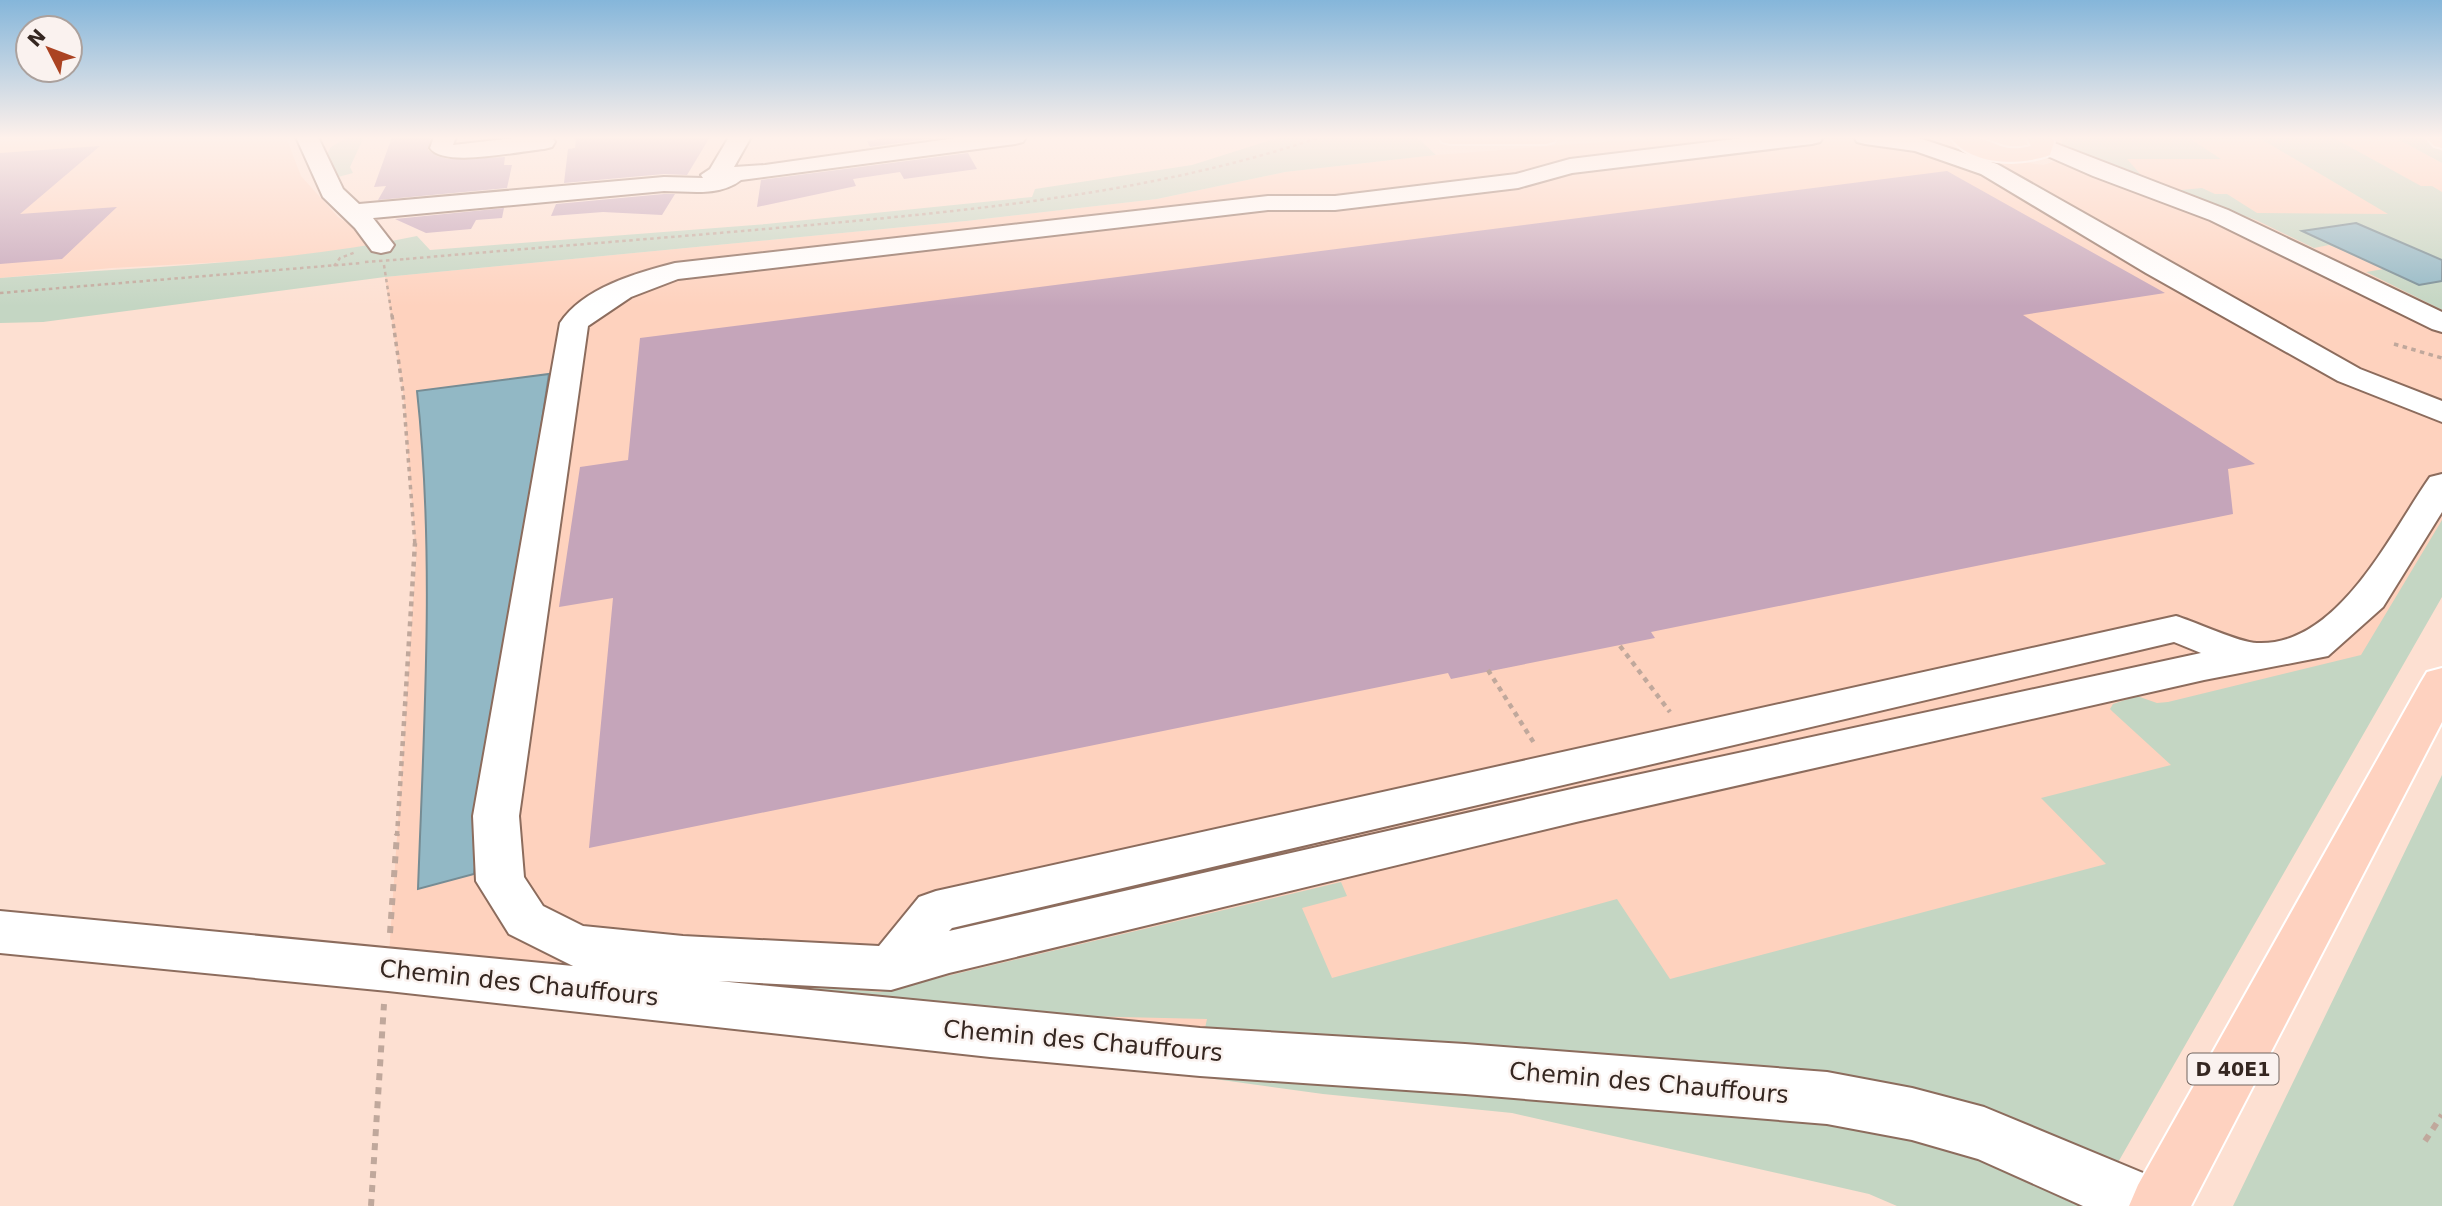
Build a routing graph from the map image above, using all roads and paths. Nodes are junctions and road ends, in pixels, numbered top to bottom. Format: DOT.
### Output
graph roads {
  1 [pos="333,193"];
  2 [pos="548,193"];
  3 [pos="1099,193"];
  4 [pos="1416,193"];
  5 [pos="2030,193"];
  6 [pos="2159,193"];
  7 [pos="538,194"];
  8 [pos="353,212"];
  9 [pos="373,254"];
  10 [pos="387,292"];
  11 [pos="0,293"];
  12 [pos="2442,323"];
  13 [pos="2394,344"];
  14 [pos="2442,358"];
  15 [pos="2442,412"];
  16 [pos="2442,484"];
  17 [pos="1620,646"];
  18 [pos="2253,658"];
  19 [pos="1488,670"];
  20 [pos="2442,682"];
  21 [pos="1690,740"];
  22 [pos="1552,771"];
  23 [pos="0,932"];
  24 [pos="891,968"];
  25 [pos="388,969"];
  26 [pos="2442,1115"];
  27 [pos="2425,1141"];
  28 [pos="371,1206"];
  29 [pos="2151,1206"];
  30 [pos="2159,1206"];
  1 -- 8 [label="street"];
  2 -- 7 [label="street"];
  3 -- 9 [label="path, bridge"];
  4 -- 24 [label="street"];
  5 -- 15 [label="street"];
  6 -- 12 [label="street"];
  7 -- 8 [label="street"];
  8 -- 9 [label="street"];
  9 -- 11 [label="path"];
  10 -- 25 [label="path"];
  13 -- 14 [label="path"];
  16 -- 18 [label="street"];
  17 -- 21 [label="path"];
  18 -- 21 [label="street"];
  18 -- 24 [label="street"];
  19 -- 22 [label="path"];
  20 -- 30 [label="main road, D 40E1"];
  21 -- 22 [label="street"];
  22 -- 24 [label="street"];
  23 -- 25 [label="street, Chemin des Chauffours"];
  25 -- 28 [label="path"];
  25 -- 29 [label="street, Chemin des Chauffours"];
  26 -- 27 [label="path"];
}
